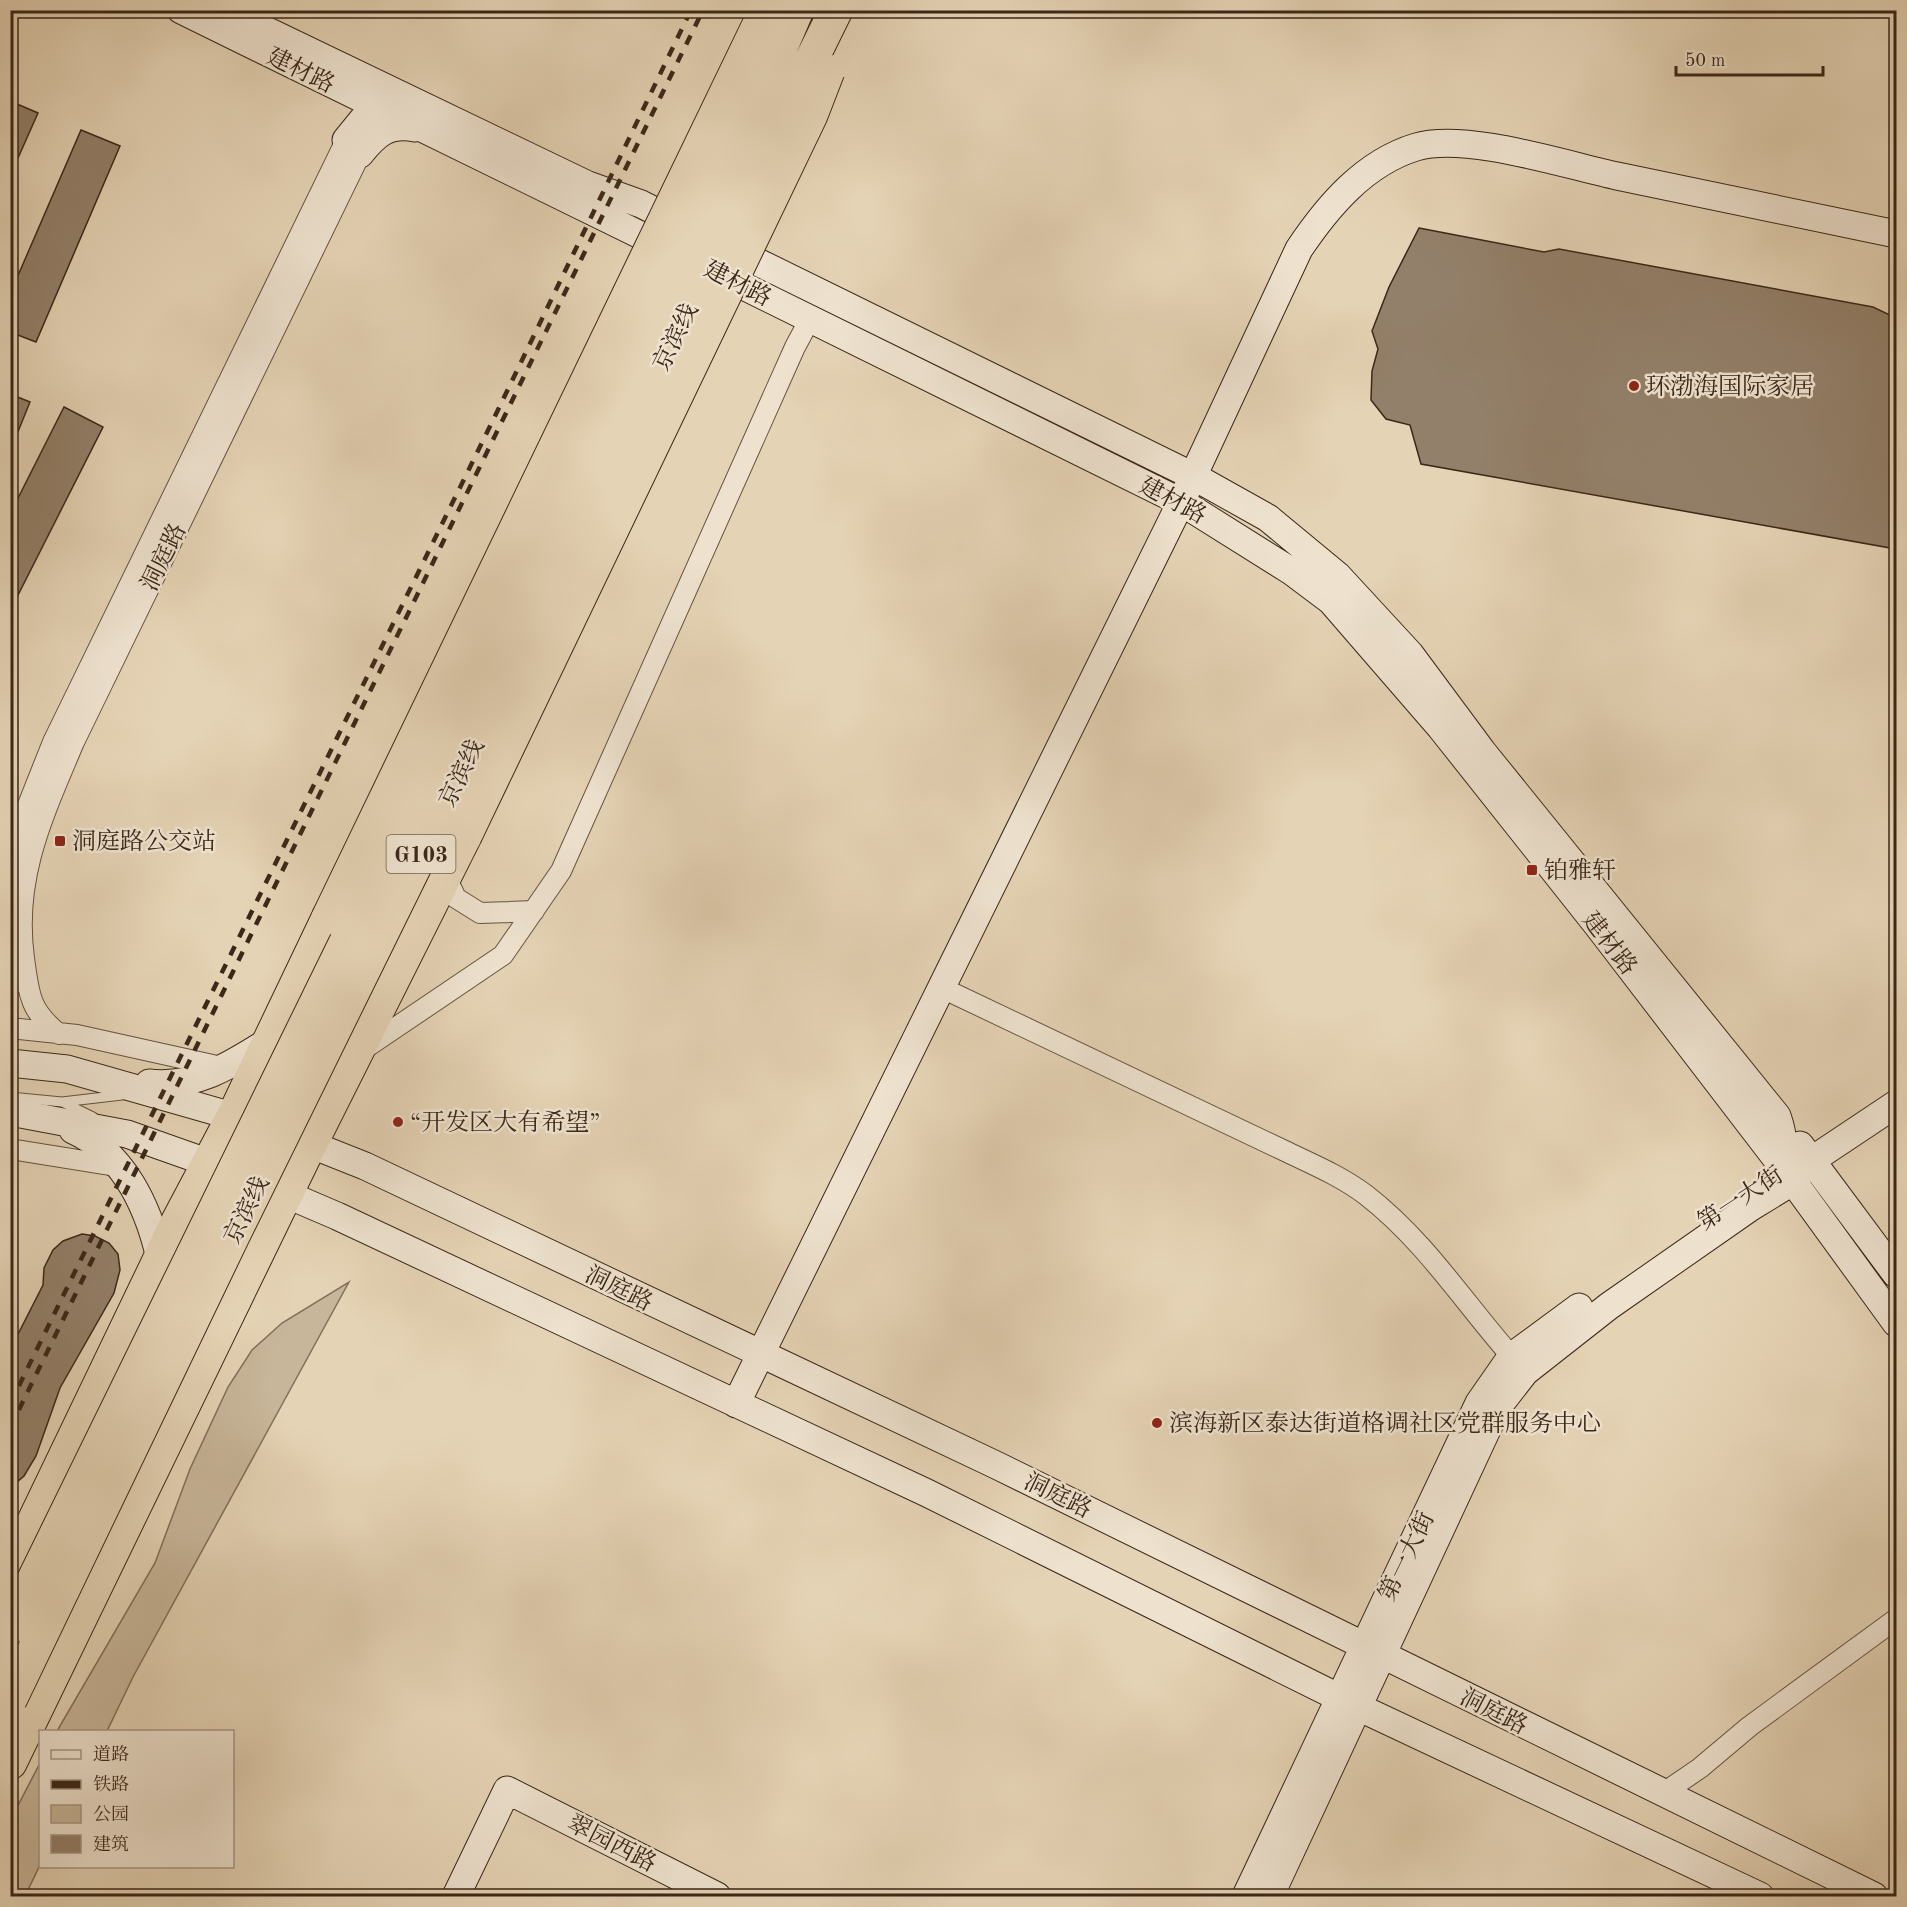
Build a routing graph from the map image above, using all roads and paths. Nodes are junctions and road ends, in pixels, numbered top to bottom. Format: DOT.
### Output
graph roads {
  1 [pos="181,10"];
  2 [pos="224,10"];
  3 [pos="766,10"];
  4 [pos="797,10"];
  5 [pos="836,10"];
  6 [pos="852,10"];
  7 [pos="379,99"];
  8 [pos="427,119"];
  9 [pos="353,147"];
  10 [pos="1896,234"];
  11 [pos="810,320"];
  12 [pos="1193,477"];
  13 [pos="1181,502"];
  14 [pos="10,865"];
  15 [pos="446,877"];
  16 [pos="534,911"];
  17 [pos="13,944"];
  18 [pos="10,987"];
  19 [pos="940,987"];
  20 [pos="10,1028"];
  21 [pos="59,1034"];
  22 [pos="269,1041"];
  23 [pos="355,1055"];
  24 [pos="10,1063"];
  25 [pos="226,1068"];
  26 [pos="67,1069"];
  27 [pos="145,1092"];
  28 [pos="10,1097"];
  29 [pos="1896,1104"];
  30 [pos="56,1111"];
  31 [pos="10,1112"];
  32 [pos="234,1114"];
  33 [pos="1777,1116"];
  34 [pos="1755,1132"];
  35 [pos="311,1145"];
  36 [pos="10,1149"];
  37 [pos="1812,1160"];
  38 [pos="209,1162"];
  39 [pos="122,1167"];
  40 [pos="1787,1174"];
  41 [pos="286,1194"];
  42 [pos="1747,1200"];
  43 [pos="160,1258"];
  44 [pos="1896,1274"];
  45 [pos="1896,1323"];
  46 [pos="761,1355"];
  47 [pos="1518,1365"];
  48 [pos="736,1404"];
  49 [pos="10,1571"];
  50 [pos="1896,1619"];
  51 [pos="10,1628"];
  52 [pos="1373,1649"];
  53 [pos="10,1700"];
  54 [pos="1349,1702"];
  55 [pos="10,1763"];
  56 [pos="1662,1794"];
  57 [pos="456,1896"];
  58 [pos="717,1896"];
  59 [pos="1246,1896"];
  60 [pos="1270,1896"];
  61 [pos="1760,1896"];
  62 [pos="1874,1896"];
  1 -- 7 [label="street, 建材路"];
  2 -- 7 [label="street"];
  3 -- 22 [label="highway, bridge"];
  4 -- 51 [label="highway, 京滨线 / G103, bridge"];
  5 -- 53 [label="highway, 京滨线 / G103, bridge"];
  6 -- 15 [label="highway, bridge"];
  7 -- 8 [label="street, 建材路"];
  7 -- 9 [label="street"];
  8 -- 9 [label="street"];
  8 -- 11 [label="street, 建材路"];
  8 -- 12 [label="street"];
  9 -- 14 [label="street, 洞庭路"];
  9 -- 17 [label="street, 洞庭路"];
  10 -- 12 [label="street"];
  11 -- 13 [label="street, 建材路"];
  11 -- 16 [label="street"];
  12 -- 13 [label="street"];
  12 -- 33 [label="street"];
  13 -- 19 [label="street"];
  13 -- 34 [label="street, 建材路"];
  15 -- 16 [label="street"];
  15 -- 23 [label="highway"];
  16 -- 23 [label="street"];
  17 -- 18 [label="street, 洞庭路"];
  17 -- 21 [label="street, 洞庭路"];
  19 -- 46 [label="street"];
  19 -- 47 [label="street"];
  20 -- 21 [label="street"];
  21 -- 25 [label="street"];
  22 -- 25 [label="street"];
  22 -- 32 [label="highway"];
  23 -- 35 [label="highway"];
  24 -- 26 [label="street"];
  25 -- 26 [label="street"];
  26 -- 27 [label="street, 洞庭路"];
  27 -- 30 [label="lane"];
  27 -- 32 [label="street, 洞庭路"];
  28 -- 30 [label="lane"];
  29 -- 37 [label="street, 第一大街"];
  30 -- 31 [label="street"];
  30 -- 38 [label="street"];
  30 -- 39 [label="street"];
  32 -- 35 [label="street, 洞庭路"];
  32 -- 38 [label="highway"];
  33 -- 37 [label="street"];
  33 -- 40 [label="street"];
  34 -- 40 [label="street, 建材路"];
  34 -- 42 [label="street"];
  35 -- 41 [label="highway"];
  35 -- 46 [label="street, 洞庭路"];
  36 -- 39 [label="street"];
  37 -- 40 [label="street, 第一大街"];
  37 -- 44 [label="street"];
  38 -- 41 [label="street"];
  38 -- 43 [label="highway"];
  39 -- 43 [label="street"];
  40 -- 42 [label="street, 第一大街"];
  40 -- 45 [label="street, 建材路"];
  41 -- 48 [label="street"];
  41 -- 55 [label="highway"];
  42 -- 47 [label="street, 第一大街"];
  43 -- 49 [label="highway"];
  46 -- 48 [label="street"];
  46 -- 52 [label="street, 洞庭路"];
  47 -- 52 [label="street, 第一大街"];
  48 -- 54 [label="street"];
  50 -- 56 [label="street"];
  52 -- 54 [label="street, 第一大街"];
  52 -- 56 [label="street, 洞庭路"];
  54 -- 59 [label="street, 第一大街"];
  54 -- 60 [label="street, 第一大街"];
  54 -- 61 [label="street"];
  56 -- 62 [label="street, 洞庭路"];
  57 -- 58 [label="street, 翠园西路"];
}
